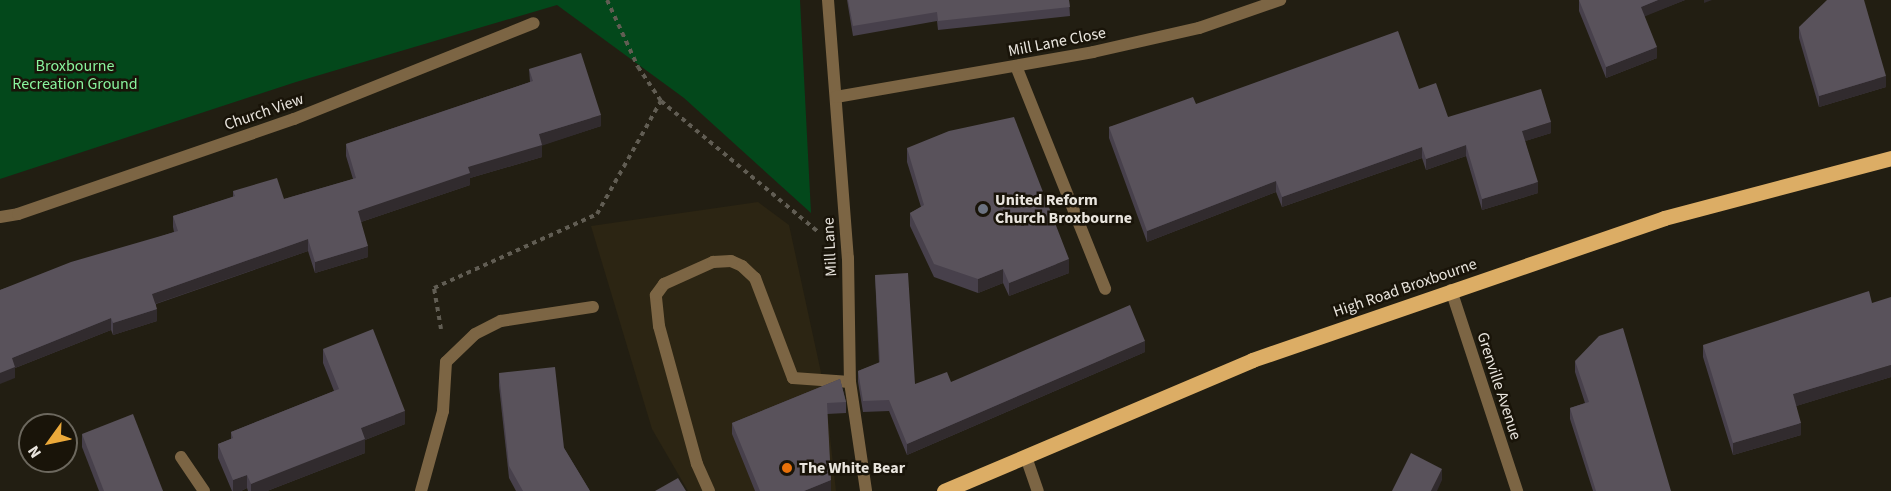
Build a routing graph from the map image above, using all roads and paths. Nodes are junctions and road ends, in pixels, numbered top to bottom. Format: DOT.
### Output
graph roads {
  1 [pos="607,0"];
  2 [pos="828,0"];
  3 [pos="1280,0"];
  4 [pos="534,22"];
  5 [pos="1016,66"];
  6 [pos="836,98"];
  7 [pos="661,101"];
  8 [pos="1891,158"];
  9 [pos="0,216"];
  10 [pos="848,258"];
  11 [pos="1105,289"];
  12 [pos="1451,290"];
  13 [pos="593,307"];
  14 [pos="446,362"];
  15 [pos="850,382"];
  16 [pos="181,457"];
  17 [pos="1026,457"];
  18 [pos="204,491"];
  19 [pos="421,491"];
  20 [pos="709,491"];
  21 [pos="866,491"];
  22 [pos="944,491"];
  23 [pos="1038,491"];
  24 [pos="1517,491"];
  1 -- 7 [label="path"];
  2 -- 6 [label="street, Mill Lane"];
  3 -- 5 [label="street, Mill Lane Close"];
  4 -- 9 [label="street, Church View"];
  5 -- 6 [label="street, Mill Lane Close"];
  5 -- 11 [label="street"];
  6 -- 10 [label="street, Mill Lane"];
  7 -- 10 [label="path"];
  7 -- 14 [label="path"];
  8 -- 12 [label="main road, High Road Broxbourne"];
  10 -- 15 [label="street, Mill Lane"];
  12 -- 17 [label="main road, High Road Broxbourne"];
  12 -- 24 [label="street, Grenville Avenue"];
  13 -- 14 [label="street"];
  14 -- 19 [label="street"];
  15 -- 20 [label="street"];
  15 -- 21 [label="street, Mill Lane"];
  16 -- 18 [label="street"];
  17 -- 22 [label="main road, High Road Broxbourne"];
  17 -- 23 [label="street"];
}
